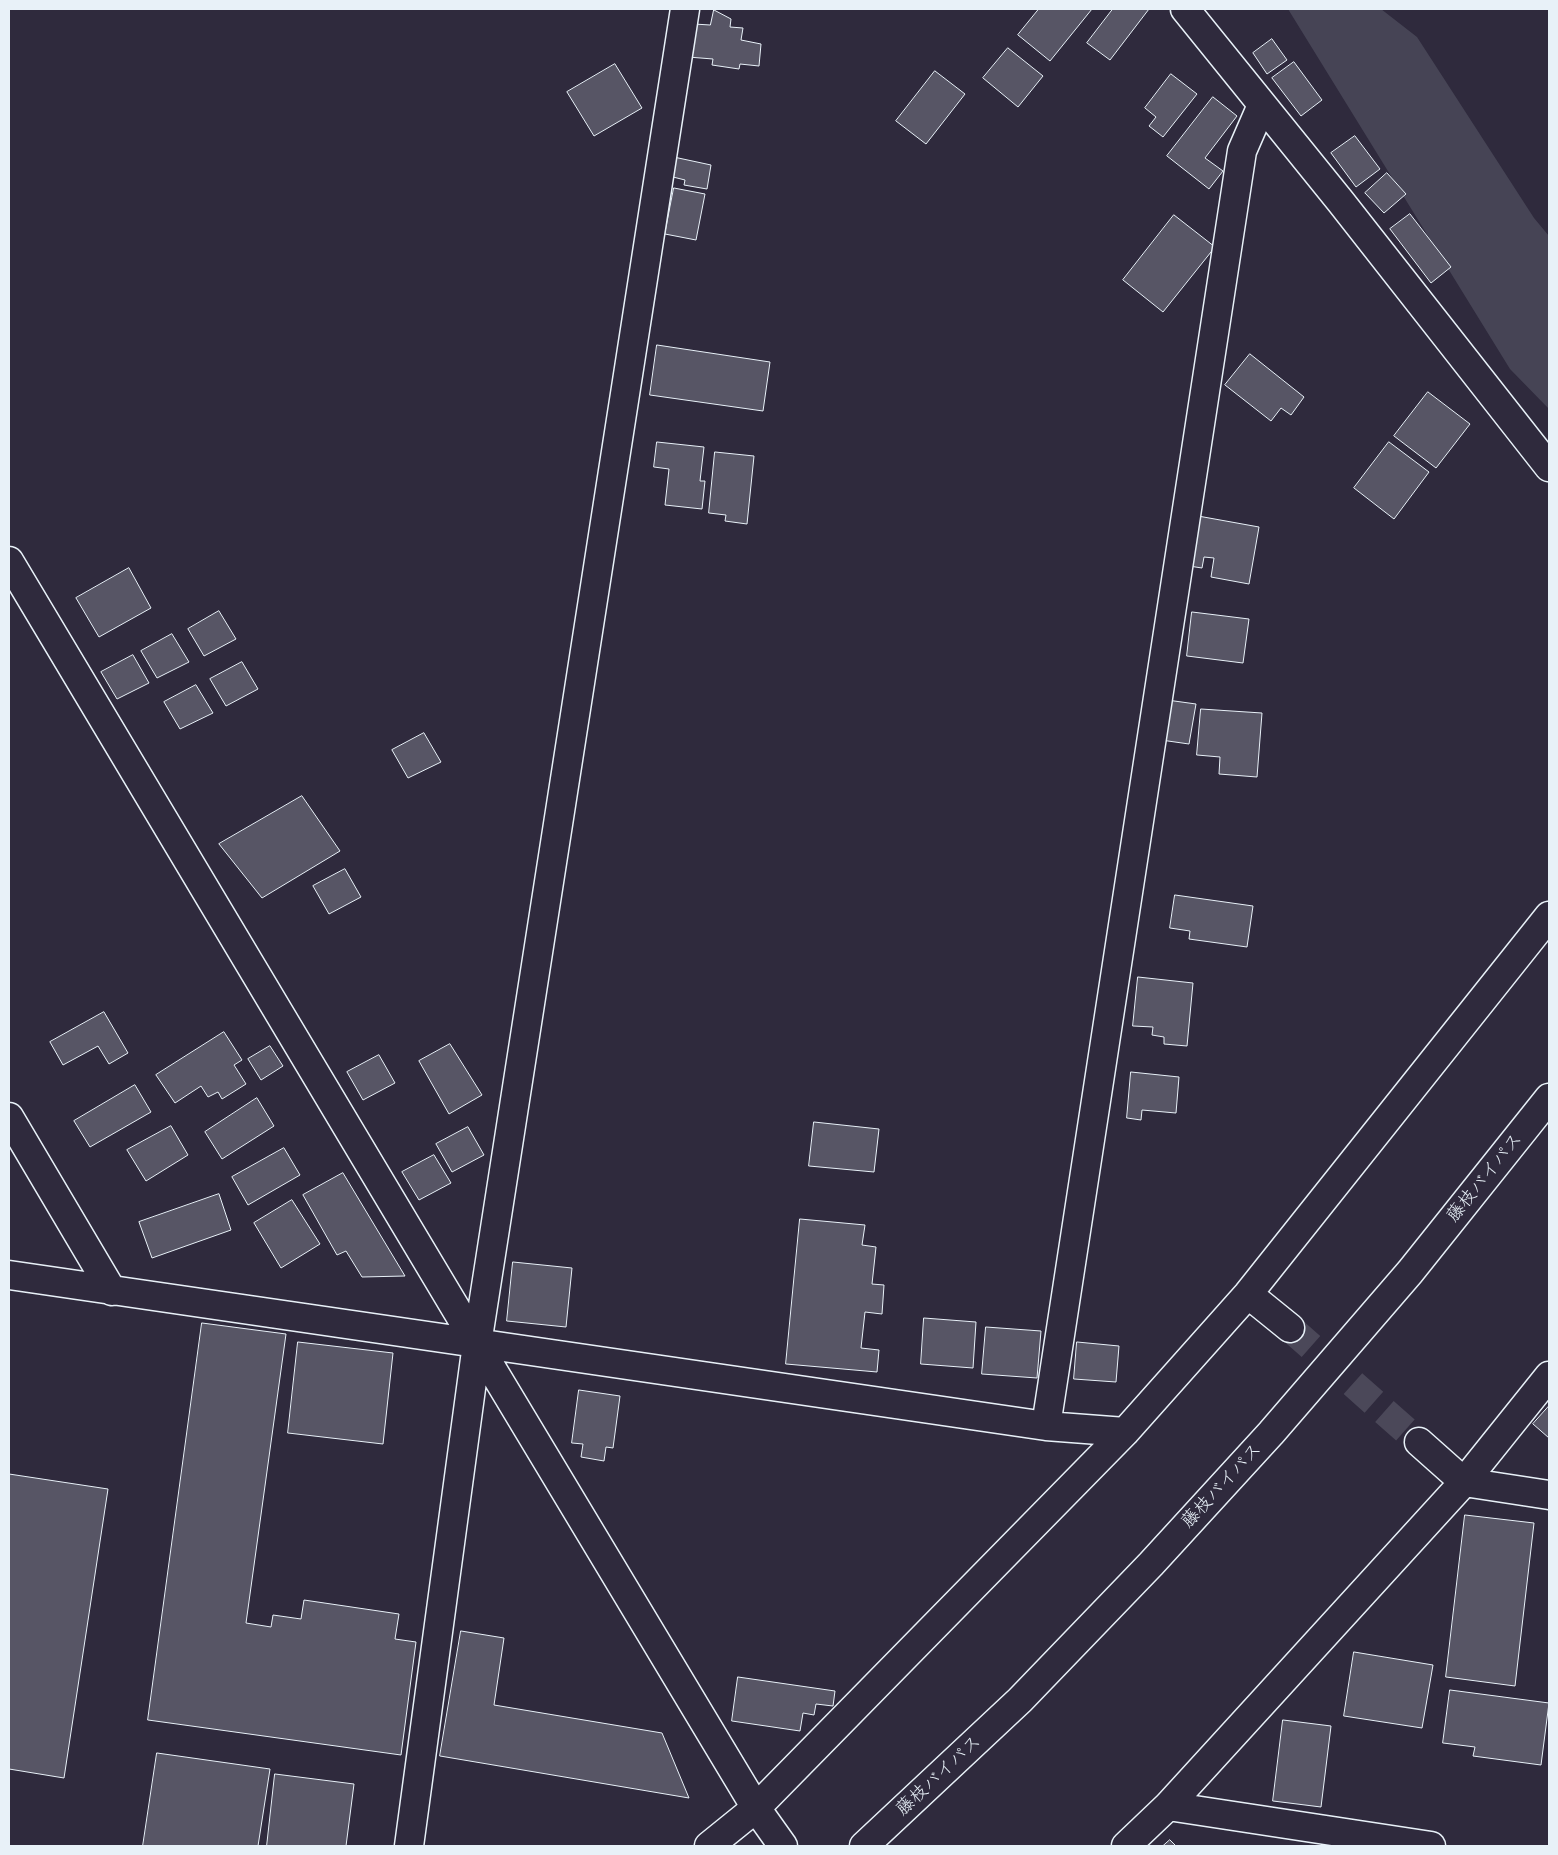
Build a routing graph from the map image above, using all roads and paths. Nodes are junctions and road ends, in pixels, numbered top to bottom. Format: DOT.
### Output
graph roads {
  1 [pos="685,9"];
  2 [pos="1185,9"];
  3 [pos="1262,105"];
  4 [pos="1549,467"];
  5 [pos="9,562"];
  6 [pos="1549,916"];
  7 [pos="1549,1098"];
  8 [pos="9,1117"];
  9 [pos="9,1275"];
  10 [pos="112,1291"];
  11 [pos="1248,1294"];
  12 [pos="1290,1328"];
  13 [pos="477,1344"];
  14 [pos="1549,1376"];
  15 [pos="1046,1426"];
  16 [pos="1125,1432"];
  17 [pos="1419,1442"];
  18 [pos="1464,1482"];
  19 [pos="1549,1495"];
  20 [pos="1168,1806"];
  21 [pos="756,1808"];
  22 [pos="409,1846"];
  23 [pos="709,1846"];
  24 [pos="783,1846"];
  25 [pos="864,1846"];
  26 [pos="1126,1846"];
  27 [pos="1431,1846"];
  1 -- 13 [label="main road"];
  2 -- 3 [label="main road"];
  3 -- 4 [label="main road"];
  3 -- 15 [label="main road"];
  5 -- 13 [label="main road"];
  6 -- 11 [label="main road"];
  7 -- 25 [label="main road, 藤枝バイパス"];
  8 -- 10 [label="main road"];
  9 -- 10 [label="main road"];
  10 -- 13 [label="main road"];
  11 -- 12 [label="main road"];
  11 -- 16 [label="main road"];
  13 -- 15 [label="main road"];
  13 -- 21 [label="main road"];
  13 -- 22 [label="main road"];
  14 -- 18 [label="main road"];
  15 -- 16 [label="main road"];
  16 -- 21 [label="main road"];
  17 -- 18 [label="main road"];
  18 -- 19 [label="main road"];
  18 -- 20 [label="main road"];
  20 -- 26 [label="main road"];
  20 -- 27 [label="main road"];
  21 -- 23 [label="main road"];
  21 -- 24 [label="main road"];
}
